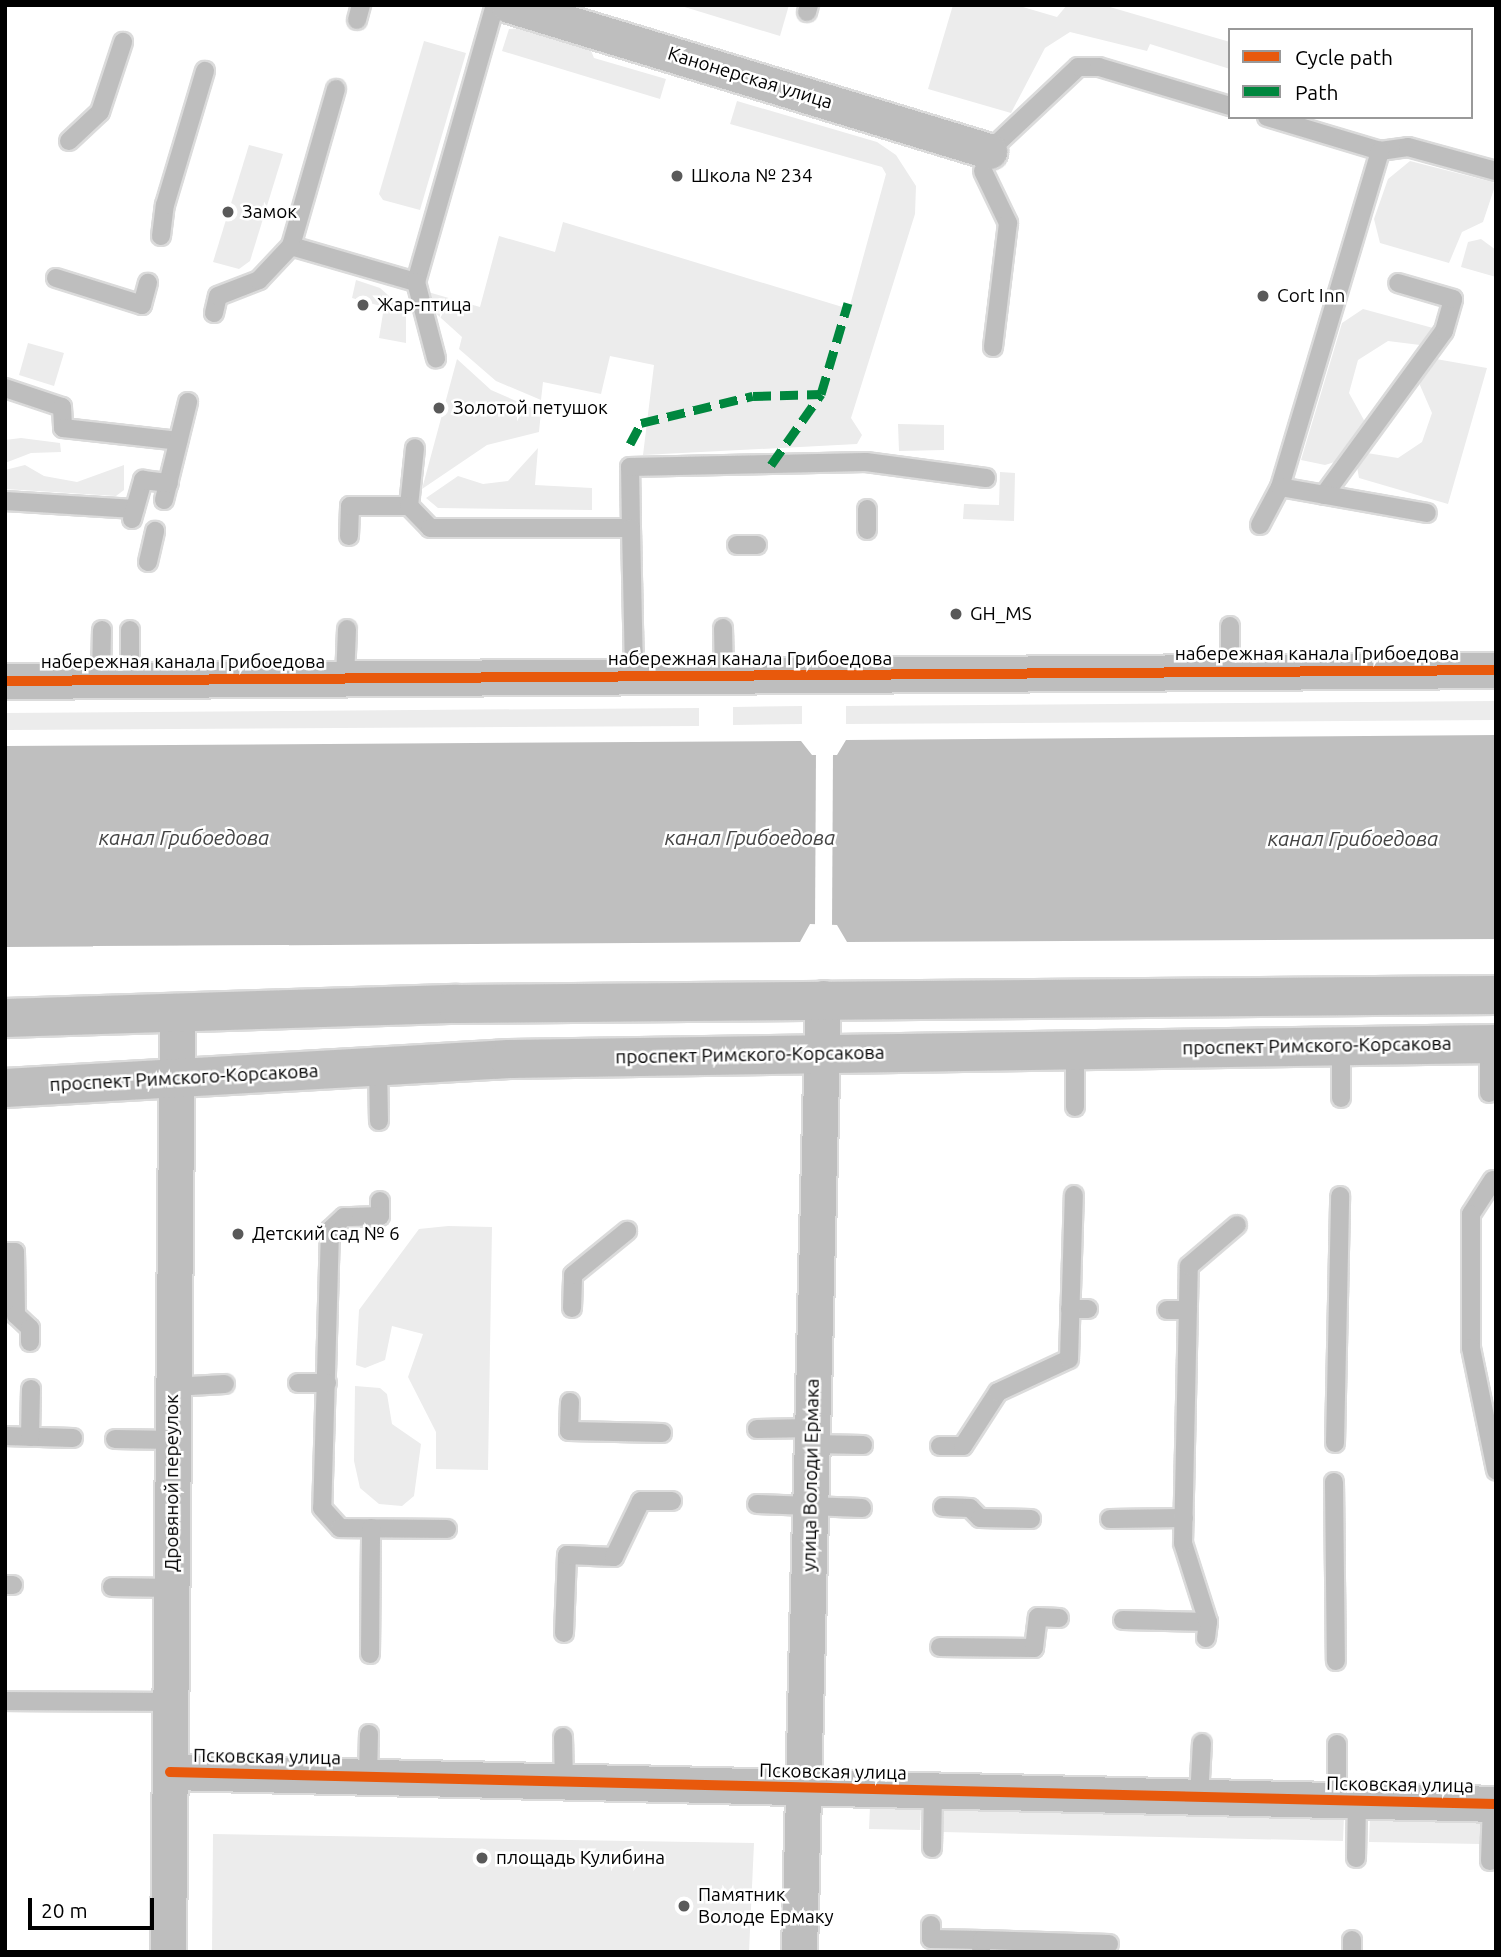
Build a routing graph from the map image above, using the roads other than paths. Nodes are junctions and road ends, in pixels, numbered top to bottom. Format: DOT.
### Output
graph roads {
  1 [pos="495,5"];
  2 [pos="509,5"];
  3 [pos="122,42"];
  4 [pos="205,71"];
  5 [pos="336,89"];
  6 [pos="1228,105"];
  7 [pos="1274,119"];
  8 [pos="69,141"];
  9 [pos="1380,151"];
  10 [pos="986,161"];
  11 [pos="1496,172"];
  12 [pos="161,236"];
  13 [pos="290,246"];
  14 [pos="56,278"];
  15 [pos="416,282"];
  16 [pos="148,283"];
  17 [pos="1398,283"];
  18 [pos="214,313"];
  19 [pos="993,347"];
  20 [pos="436,358"];
  21 [pos="5,388"];
  22 [pos="188,402"];
  23 [pos="178,441"];
  24 [pos="415,449"];
  25 [pos="986,478"];
  26 [pos="1280,487"];
  27 [pos="1324,495"];
  28 [pos="5,501"];
  29 [pos="409,506"];
  30 [pos="867,509"];
  31 [pos="1427,513"];
  32 [pos="1260,525"];
  33 [pos="631,528"];
  34 [pos="867,530"];
  35 [pos="155,531"];
  36 [pos="349,536"];
  37 [pos="737,545"];
  38 [pos="757,545"];
  39 [pos="148,562"];
  40 [pos="1230,626"];
  41 [pos="723,628"];
  42 [pos="130,629"];
  43 [pos="346,629"];
  44 [pos="102,630"];
  45 [pos="1496,670"];
  46 [pos="1230,673"];
  47 [pos="724,676"];
  48 [pos="634,677"];
  49 [pos="345,679"];
  50 [pos="5,681"];
  51 [pos="115,681"];
  52 [pos="1496,995"];
  53 [pos="823,999"];
  54 [pos="177,1015"];
  55 [pos="5,1018"];
  56 [pos="1492,1044"];
  57 [pos="1341,1046"];
  58 [pos="1075,1049"];
  59 [pos="821,1054"];
  60 [pos="379,1065"];
  61 [pos="178,1082"];
  62 [pos="5,1088"];
  63 [pos="1489,1093"];
  64 [pos="1341,1098"];
  65 [pos="1075,1107"];
  66 [pos="379,1121"];
  67 [pos="1493,1180"];
  68 [pos="1074,1195"];
  69 [pos="1340,1196"];
  70 [pos="380,1201"];
  71 [pos="1237,1225"];
  72 [pos="627,1231"];
  73 [pos="5,1252"];
  74 [pos="572,1308"];
  75 [pos="1167,1310"];
  76 [pos="1188,1310"];
  77 [pos="30,1342"];
  78 [pos="298,1383"];
  79 [pos="327,1383"];
  80 [pos="225,1384"];
  81 [pos="173,1387"];
  82 [pos="31,1389"];
  83 [pos="570,1402"];
  84 [pos="1490,1403"];
  85 [pos="757,1429"];
  86 [pos="662,1433"];
  87 [pos="5,1436"];
  88 [pos="812,1436"];
  89 [pos="30,1437"];
  90 [pos="73,1438"];
  91 [pos="115,1439"];
  92 [pos="173,1440"];
  93 [pos="1335,1443"];
  94 [pos="863,1445"];
  95 [pos="940,1446"];
  96 [pos="1496,1470"];
  97 [pos="1334,1482"];
  98 [pos="672,1501"];
  99 [pos="757,1504"];
  100 [pos="810,1506"];
  101 [pos="943,1507"];
  102 [pos="862,1508"];
  103 [pos="1184,1518"];
  104 [pos="1031,1519"];
  105 [pos="1110,1519"];
  106 [pos="371,1528"];
  107 [pos="447,1529"];
  108 [pos="112,1587"];
  109 [pos="172,1588"];
  110 [pos="1059,1618"];
  111 [pos="1123,1620"];
  112 [pos="564,1633"];
  113 [pos="940,1647"];
  114 [pos="370,1654"];
  115 [pos="1336,1661"];
  116 [pos="5,1701"];
  117 [pos="170,1702"];
  118 [pos="369,1734"];
  119 [pos="563,1737"];
  120 [pos="1202,1743"];
  121 [pos="1336,1744"];
  122 [pos="170,1772"];
  123 [pos="368,1777"];
  124 [pos="564,1783"];
  125 [pos="803,1789"];
  126 [pos="933,1792"];
  127 [pos="1199,1798"];
  128 [pos="1495,1799"];
  129 [pos="1347,1801"];
  130 [pos="932,1848"];
  131 [pos="1356,1858"];
  132 [pos="1490,1861"];
  133 [pos="931,1925"];
  134 [pos="1109,1944"];
  135 [pos="981,1946"];
  136 [pos="168,1952"];
  137 [pos="799,1952"];
  1 -- 15 [label="lane"];
  2 -- 10 [label="street, Канонерская улица"];
  3 -- 8 [label="lane"];
  4 -- 12 [label="lane"];
  5 -- 13 [label="lane"];
  6 -- 10 [label="lane"];
  7 -- 9 [label="lane"];
  9 -- 11 [label="lane"];
  9 -- 26 [label="lane"];
  10 -- 19 [label="lane"];
  13 -- 15 [label="lane"];
  13 -- 18 [label="lane"];
  14 -- 16 [label="lane"];
  15 -- 20 [label="lane"];
  17 -- 27 [label="lane"];
  21 -- 23 [label="lane"];
  22 -- 23 [label="lane"];
  23 -- 28 [label="lane"];
  24 -- 29 [label="lane"];
  25 -- 33 [label="lane"];
  26 -- 27 [label="lane"];
  26 -- 32 [label="lane"];
  27 -- 31 [label="lane"];
  29 -- 33 [label="lane"];
  29 -- 36 [label="lane"];
  30 -- 34 [label="lane"];
  33 -- 48 [label="lane"];
  35 -- 39 [label="lane"];
  37 -- 38 [label="lane"];
  40 -- 46 [label="lane"];
  41 -- 47 [label="lane"];
  42 -- 51 [label="lane"];
  43 -- 49 [label="lane"];
  44 -- 51 [label="lane"];
  45 -- 46 [label="street, набережная канала Грибоедова"];
  46 -- 47 [label="street, набережная канала Грибоедова"];
  47 -- 48 [label="street, набережная канала Грибоедова"];
  48 -- 49 [label="street, набережная канала Грибоедова"];
  49 -- 51 [label="street, набережная канала Грибоедова"];
  50 -- 51 [label="street, набережная канала Грибоедова"];
  52 -- 53 [label="main road"];
  53 -- 54 [label="main road"];
  53 -- 59 [label="street, улица Володи Ермака"];
  54 -- 55 [label="main road"];
  54 -- 61 [label="street, Дровяной переулок"];
  56 -- 57 [label="main road, проспект Римского-Корсакова"];
  56 -- 63 [label="lane"];
  57 -- 58 [label="main road, проспект Римского-Корсакова"];
  57 -- 64 [label="lane"];
  58 -- 59 [label="main road, проспект Римского-Корсакова"];
  58 -- 65 [label="lane"];
  59 -- 60 [label="main road, проспект Римского-Корсакова"];
  59 -- 88 [label="street, улица Володи Ермака"];
  60 -- 61 [label="main road, проспект Римского-Корсакова"];
  60 -- 66 [label="lane"];
  61 -- 62 [label="main road, проспект Римского-Корсакова"];
  61 -- 81 [label="street, Дровяной переулок"];
  67 -- 84 [label="lane"];
  68 -- 95 [label="lane"];
  69 -- 93 [label="lane"];
  70 -- 79 [label="lane"];
  71 -- 76 [label="lane"];
  72 -- 74 [label="lane"];
  73 -- 77 [label="lane"];
  75 -- 76 [label="lane"];
  76 -- 103 [label="lane"];
  78 -- 79 [label="lane"];
  79 -- 106 [label="lane"];
  80 -- 81 [label="lane"];
  81 -- 92 [label="street, Дровяной переулок"];
  82 -- 89 [label="lane"];
  83 -- 86 [label="lane"];
  84 -- 96 [label="lane"];
  85 -- 88 [label="lane"];
  87 -- 89 [label="lane"];
  88 -- 94 [label="lane"];
  88 -- 100 [label="street, улица Володи Ермака"];
  89 -- 90 [label="lane"];
  91 -- 92 [label="lane"];
  92 -- 109 [label="street, Дровяной переулок"];
  97 -- 115 [label="lane"];
  98 -- 112 [label="lane"];
  99 -- 100 [label="lane"];
  100 -- 102 [label="lane"];
  100 -- 125 [label="street, улица Володи Ермака"];
  101 -- 104 [label="lane"];
  103 -- 105 [label="lane"];
  103 -- 111 [label="lane"];
  106 -- 107 [label="lane"];
  106 -- 114 [label="lane"];
  108 -- 109 [label="lane"];
  109 -- 117 [label="street, Дровяной переулок"];
  110 -- 113 [label="lane"];
  116 -- 117 [label="lane"];
  117 -- 122 [label="street, Дровяной переулок"];
  118 -- 123 [label="lane"];
  119 -- 124 [label="lane"];
  120 -- 127 [label="lane"];
  121 -- 129 [label="lane"];
  122 -- 123 [label="street, Псковская улица"];
  122 -- 136 [label="street, Дровяной переулок"];
  123 -- 124 [label="street, Псковская улица"];
  124 -- 125 [label="street, Псковская улица"];
  125 -- 126 [label="street, Псковская улица"];
  125 -- 137 [label="street, улица Володи Ермака"];
  126 -- 127 [label="street, Псковская улица"];
  126 -- 130 [label="lane"];
  127 -- 129 [label="street, Псковская улица"];
  128 -- 129 [label="street, Псковская улица"];
  128 -- 132 [label="lane"];
  129 -- 131 [label="lane"];
  133 -- 135 [label="lane"];
  134 -- 135 [label="lane"];
}
